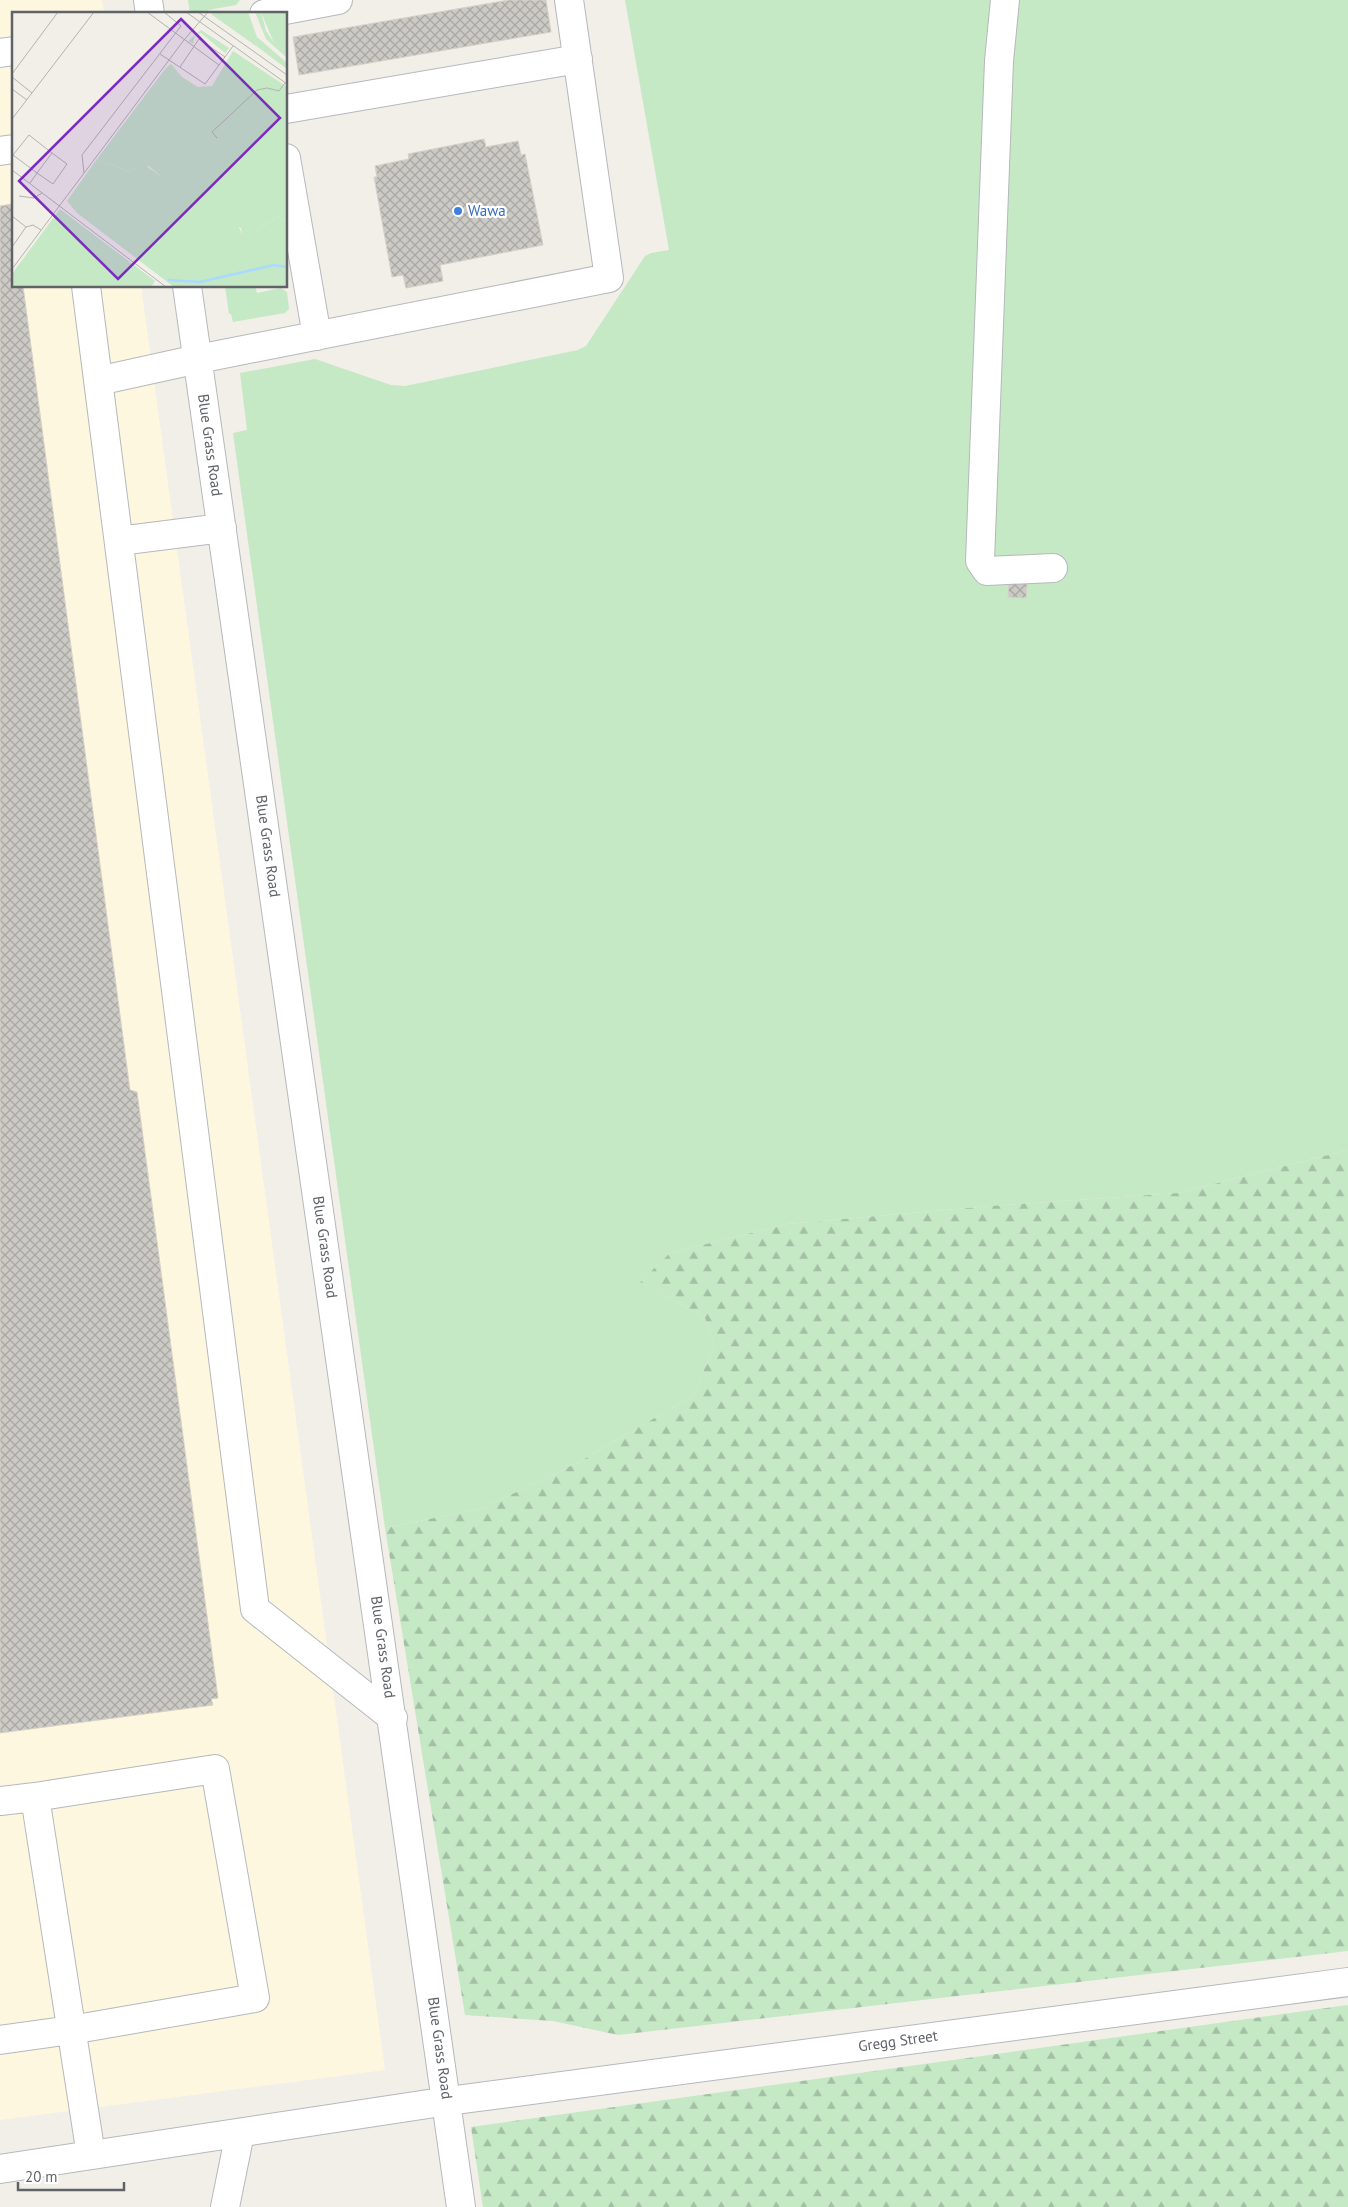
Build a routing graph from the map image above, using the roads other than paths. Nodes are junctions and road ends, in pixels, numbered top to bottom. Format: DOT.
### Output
graph roads {
  1 [pos="338,0"];
  2 [pos="570,0"];
  3 [pos="1005,0"];
  4 [pos="275,12"];
  5 [pos="578,59"];
  6 [pos="288,109"];
  7 [pos="288,169"];
  8 [pos="86,288"];
  9 [pos="187,288"];
  10 [pos="317,336"];
  11 [pos="198,359"];
  12 [pos="98,381"];
  13 [pos="222,528"];
  14 [pos="119,541"];
  15 [pos="1053,568"];
  16 [pos="393,1718"];
  17 [pos="35,1797"];
  18 [pos="0,1801"];
  19 [pos="1348,1982"];
  20 [pos="71,2030"];
  21 [pos="0,2040"];
  22 [pos="448,2101"];
  23 [pos="240,2133"];
  24 [pos="91,2155"];
  25 [pos="0,2169"];
  26 [pos="225,2207"];
  27 [pos="461,2207"];
  1 -- 4 [label="street"];
  2 -- 5 [label="street"];
  3 -- 15 [label="street"];
  5 -- 6 [label="street"];
  5 -- 10 [label="street"];
  7 -- 10 [label="street"];
  8 -- 12 [label="street"];
  9 -- 11 [label="street, Blue Grass Road"];
  10 -- 11 [label="street"];
  11 -- 12 [label="street"];
  11 -- 13 [label="street, Blue Grass Road"];
  12 -- 14 [label="street"];
  13 -- 14 [label="street"];
  13 -- 16 [label="street, Blue Grass Road"];
  14 -- 16 [label="street"];
  16 -- 22 [label="street, Blue Grass Road"];
  17 -- 18 [label="street"];
  17 -- 20 [label="street"];
  17 -- 20 [label="street"];
  19 -- 22 [label="street, Gregg Street"];
  20 -- 21 [label="street"];
  20 -- 24 [label="street"];
  22 -- 23 [label="street, Gregg Street"];
  22 -- 27 [label="street, Blue Grass Road"];
  23 -- 24 [label="street, Gregg Street"];
  23 -- 26 [label="street"];
  24 -- 25 [label="street, Gregg Street"];
}
